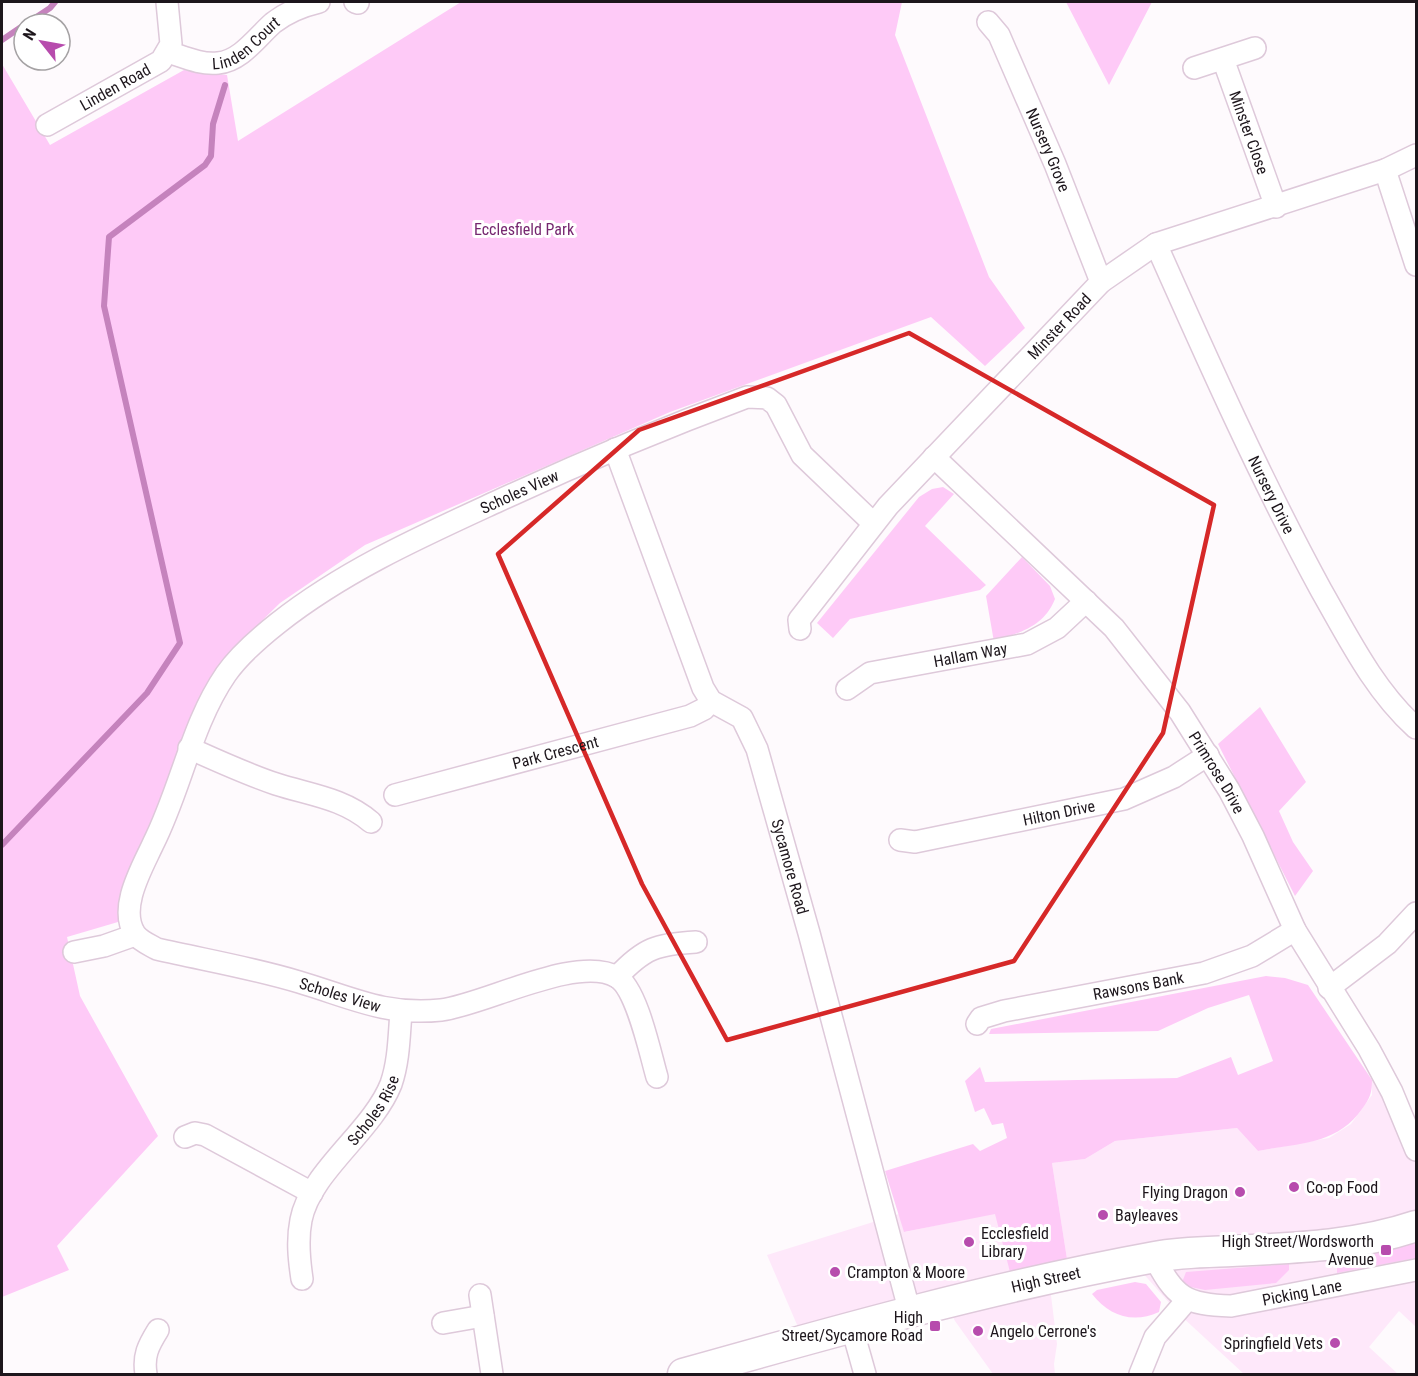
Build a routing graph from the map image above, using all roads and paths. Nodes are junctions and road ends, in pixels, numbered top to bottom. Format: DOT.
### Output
graph roads {
  1 [pos="167,2"];
  2 [pos="319,2"];
  3 [pos="988,22"];
  4 [pos="1255,48"];
  5 [pos="168,52"];
  6 [pos="1222,59"];
  7 [pos="1194,68"];
  8 [pos="47,125"];
  9 [pos="1416,156"];
  10 [pos="1385,170"];
  11 [pos="1275,207"];
  12 [pos="1156,244"];
  13 [pos="1416,265"];
  14 [pos="1101,282"];
  15 [pos="615,449"];
  16 [pos="934,457"];
  17 [pos="873,523"];
  18 [pos="1086,601"];
  19 [pos="800,629"];
  20 [pos="847,689"];
  21 [pos="711,701"];
  22 [pos="1416,728"];
  23 [pos="189,748"];
  24 [pos="1208,755"];
  25 [pos="395,795"];
  26 [pos="371,822"];
  27 [pos="900,840"];
  28 [pos="1416,913"];
  29 [pos="1295,930"];
  30 [pos="135,935"];
  31 [pos="696,942"];
  32 [pos="74,952"];
  33 [pos="617,977"];
  34 [pos="1329,988"];
  35 [pos="401,1012"];
  36 [pos="977,1023"];
  37 [pos="657,1077"];
  38 [pos="185,1137"];
  39 [pos="1416,1150"];
  40 [pos="312,1193"];
  41 [pos="1416,1226"];
  42 [pos="1154,1257"];
  43 [pos="1416,1270"];
  44 [pos="302,1279"];
  45 [pos="480,1295"];
  46 [pos="1187,1300"];
  47 [pos="910,1313"];
  48 [pos="483,1316"];
  49 [pos="442,1323"];
  50 [pos="852,1328"];
  51 [pos="158,1330"];
  52 [pos="146,1374"];
  53 [pos="492,1374"];
  54 [pos="683,1374"];
  55 [pos="865,1374"];
  56 [pos="1140,1374"];
  1 -- 5 [label="street, Linden Road"];
  2 -- 5 [label="street, Linden Court"];
  3 -- 14 [label="street, Nursery Grove"];
  4 -- 6 [label="street"];
  5 -- 8 [label="street, Linden Road"];
  6 -- 7 [label="street"];
  6 -- 11 [label="street, Minster Close"];
  9 -- 10 [label="street, Minster Road"];
  10 -- 11 [label="street, Minster Road"];
  10 -- 13 [label="street"];
  11 -- 12 [label="street, Minster Road"];
  12 -- 14 [label="street, Minster Road"];
  12 -- 22 [label="street, Nursery Drive"];
  14 -- 16 [label="street, Minster Road"];
  15 -- 17 [label="street, Scholes View"];
  15 -- 21 [label="street"];
  15 -- 23 [label="street, Scholes View"];
  16 -- 17 [label="street, Minster Road"];
  16 -- 18 [label="street, Primrose Drive"];
  17 -- 19 [label="street, Minster Road"];
  18 -- 20 [label="street, Hallam Way"];
  18 -- 24 [label="street, Primrose Drive"];
  21 -- 25 [label="street, Park Crescent"];
  21 -- 47 [label="street, Sycamore Road"];
  23 -- 26 [label="street"];
  23 -- 30 [label="street, Scholes View"];
  24 -- 27 [label="street, Hilton Drive"];
  24 -- 29 [label="street, Primrose Drive"];
  28 -- 34 [label="street"];
  29 -- 34 [label="street, Primrose Drive"];
  29 -- 36 [label="street, Rawsons Bank"];
  30 -- 32 [label="street"];
  30 -- 35 [label="street, Scholes View"];
  31 -- 33 [label="street"];
  33 -- 35 [label="street, Scholes View"];
  33 -- 37 [label="street"];
  34 -- 39 [label="street, Primrose Drive"];
  35 -- 40 [label="street, Scholes Rise"];
  38 -- 40 [label="street"];
  40 -- 44 [label="street, Scholes Rise"];
  41 -- 42 [label="street, High Street"];
  42 -- 46 [label="street"];
  42 -- 47 [label="street, High Street"];
  43 -- 46 [label="street, Picking Lane"];
  45 -- 48 [label="street"];
  46 -- 56 [label="street"];
  47 -- 50 [label="street, High Street"];
  48 -- 49 [label="street"];
  48 -- 53 [label="street"];
  50 -- 54 [label="street, High Street"];
  50 -- 55 [label="street"];
  51 -- 52 [label="street"];
}
